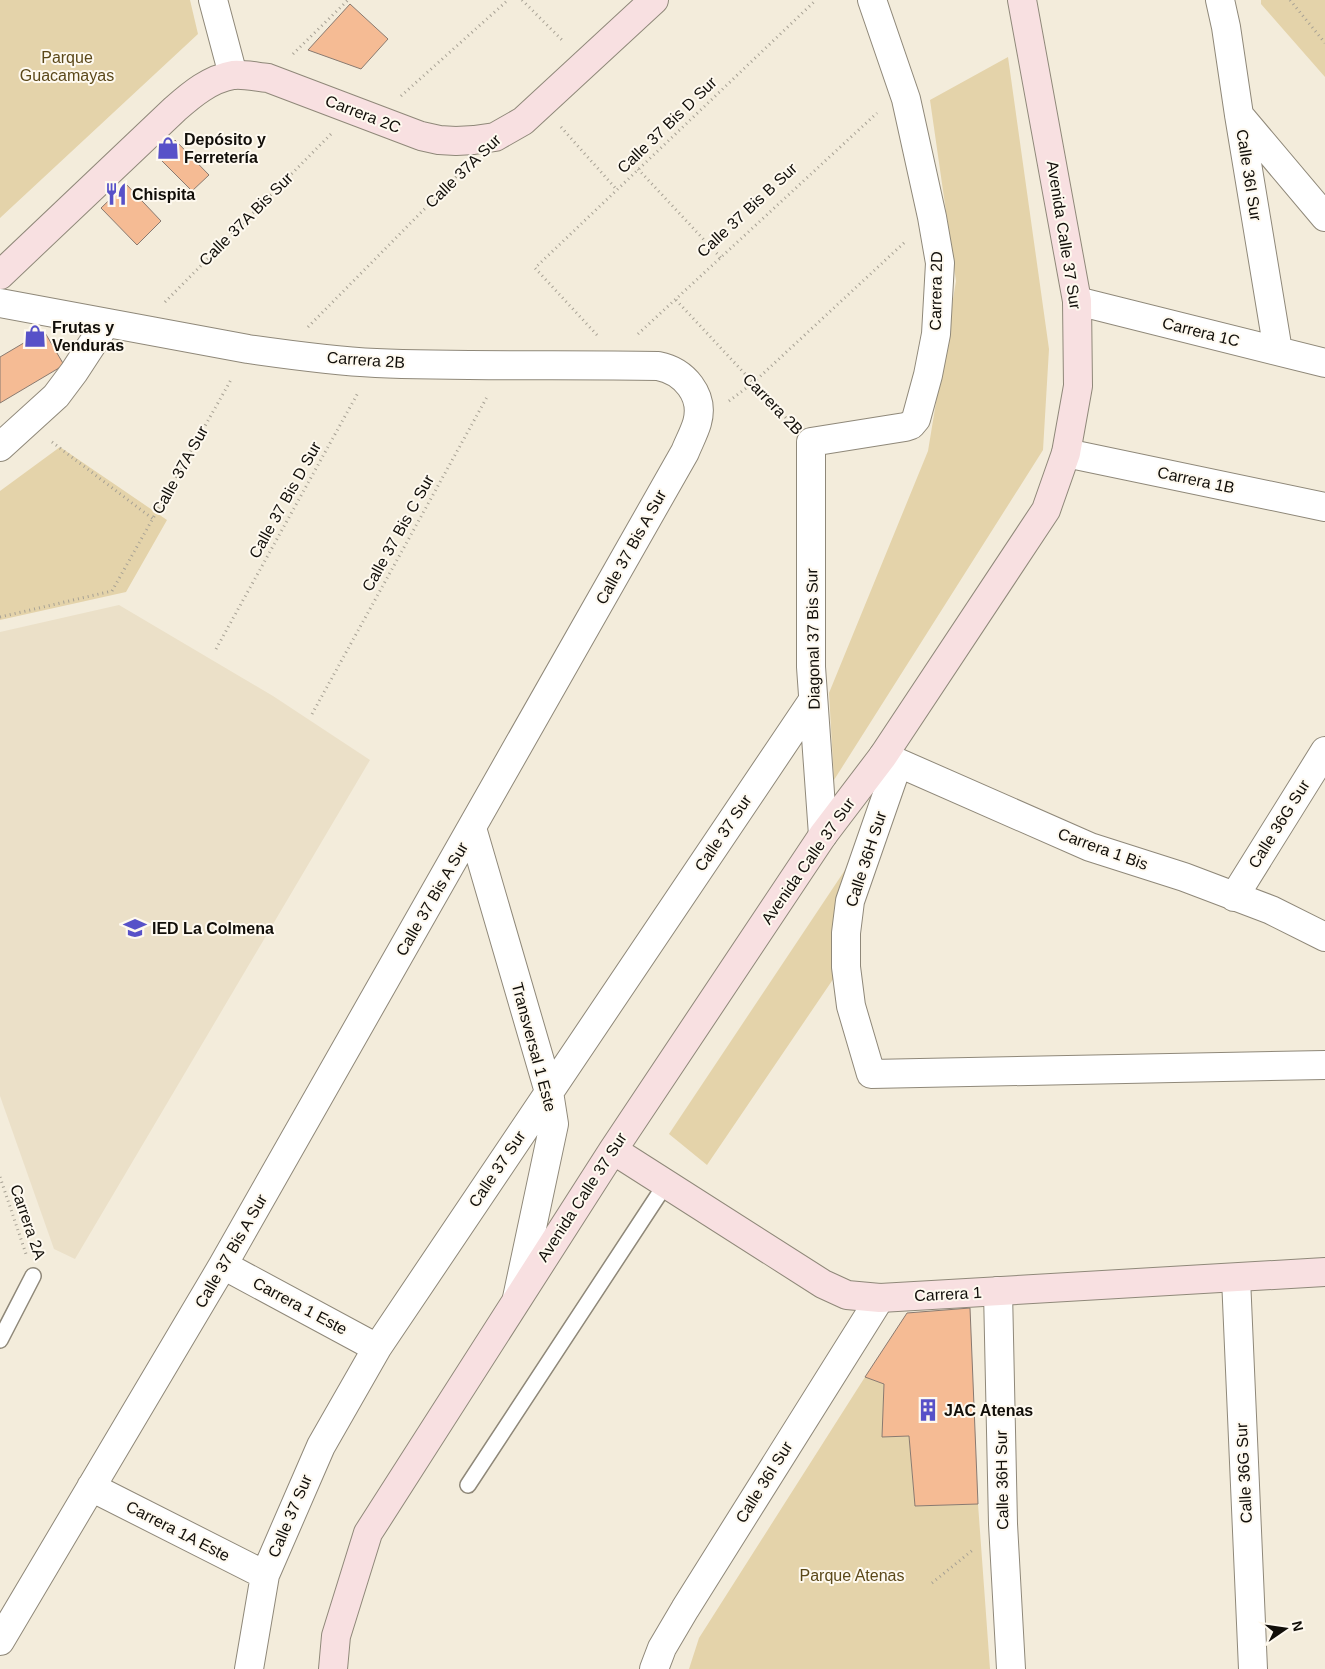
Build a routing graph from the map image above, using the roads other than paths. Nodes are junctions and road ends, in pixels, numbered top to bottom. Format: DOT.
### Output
graph roads {
  1 [pos="214,0"];
  2 [pos="654,0"];
  3 [pos="872,0"];
  4 [pos="1022,0"];
  5 [pos="1220,0"];
  6 [pos="232,75"];
  7 [pos="1239,115"];
  8 [pos="495,137"];
  9 [pos="1325,217"];
  10 [pos="0,275"];
  11 [pos="1077,301"];
  12 [pos="0,303"];
  13 [pos="106,323"];
  14 [pos="1278,350"];
  15 [pos="1325,363"];
  16 [pos="697,422"];
  17 [pos="811,442"];
  18 [pos="0,448"];
  19 [pos="1066,453"];
  20 [pos="1325,507"];
  21 [pos="813,700"];
  22 [pos="1325,751"];
  23 [pos="891,760"];
  24 [pos="472,828"];
  25 [pos="824,835"];
  26 [pos="1234,897"];
  27 [pos="1325,936"];
  28 [pos="1325,1065"];
  29 [pos="549,1092"];
  30 [pos="613,1150"];
  31 [pos="666,1185"];
  32 [pos="223,1265"];
  33 [pos="1325,1272"];
  34 [pos="33,1276"];
  35 [pos="1236,1278"];
  36 [pos="998,1291"];
  37 [pos="517,1298"];
  38 [pos="880,1298"];
  39 [pos="0,1340"];
  40 [pos="377,1348"];
  41 [pos="468,1485"];
  42 [pos="91,1487"];
  43 [pos="265,1576"];
  44 [pos="0,1641"];
  45 [pos="249,1669"];
  46 [pos="333,1669"];
  47 [pos="654,1669"];
  48 [pos="1011,1669"];
  49 [pos="1253,1669"];
  1 -- 6 [label="street"];
  2 -- 8 [label="main road, Calle 37A Sur"];
  3 -- 17 [label="street, Carrera 2D"];
  4 -- 11 [label="main road, Avenida Calle 37 Sur"];
  5 -- 7 [label="street, Calle 36I Sur"];
  6 -- 8 [label="main road, Carrera 2C"];
  6 -- 10 [label="main road"];
  7 -- 9 [label="street"];
  7 -- 14 [label="street, Calle 36I Sur"];
  11 -- 14 [label="street, Carrera 1C"];
  11 -- 19 [label="main road, Avenida Calle 37 Sur"];
  12 -- 13 [label="street, Carrera 2B"];
  13 -- 16 [label="street, Carrera 2B"];
  13 -- 18 [label="street"];
  14 -- 15 [label="street, Carrera 1C"];
  16 -- 24 [label="street, Calle 37 Bis A Sur"];
  17 -- 21 [label="street, Diagonal 37 Bis Sur"];
  19 -- 20 [label="street, Carrera 1B"];
  19 -- 23 [label="main road, Avenida Calle 37 Sur"];
  21 -- 25 [label="street, Diagonal 37 Bis Sur"];
  21 -- 29 [label="street, Calle 37 Sur"];
  22 -- 26 [label="street, Calle 36G Sur"];
  23 -- 25 [label="main road, Avenida Calle 37 Sur"];
  23 -- 26 [label="street, Carrera 1 Bis"];
  23 -- 28 [label="street, Calle 36H Sur"];
  24 -- 29 [label="street, Transversal 1 Este"];
  24 -- 32 [label="street, Calle 37 Bis A Sur"];
  25 -- 30 [label="main road, Avenida Calle 37 Sur"];
  26 -- 27 [label="street, Carrera 1 Bis"];
  29 -- 37 [label="street, Transversal 1 Este"];
  29 -- 40 [label="street, Calle 37 Sur"];
  30 -- 31 [label="main road, Carrera 1"];
  30 -- 37 [label="main road, Avenida Calle 37 Sur"];
  31 -- 38 [label="main road, Carrera 1"];
  31 -- 41 [label="lane"];
  32 -- 40 [label="street, Carrera 1 Este"];
  32 -- 42 [label="street, Calle 37 Bis A Sur"];
  33 -- 35 [label="main road, Carrera 1"];
  34 -- 39 [label="lane"];
  35 -- 36 [label="main road, Carrera 1"];
  35 -- 49 [label="street, Calle 36G Sur"];
  36 -- 38 [label="main road, Carrera 1"];
  36 -- 48 [label="street, Calle 36H Sur"];
  37 -- 46 [label="main road, Avenida Calle 37 Sur"];
  38 -- 47 [label="street, Calle 36I Sur"];
  40 -- 43 [label="street, Calle 37 Sur"];
  42 -- 43 [label="street, Carrera 1A Este"];
  42 -- 44 [label="street, Calle 37 Bis A Sur"];
  43 -- 45 [label="street, Calle 37 Sur"];
}
